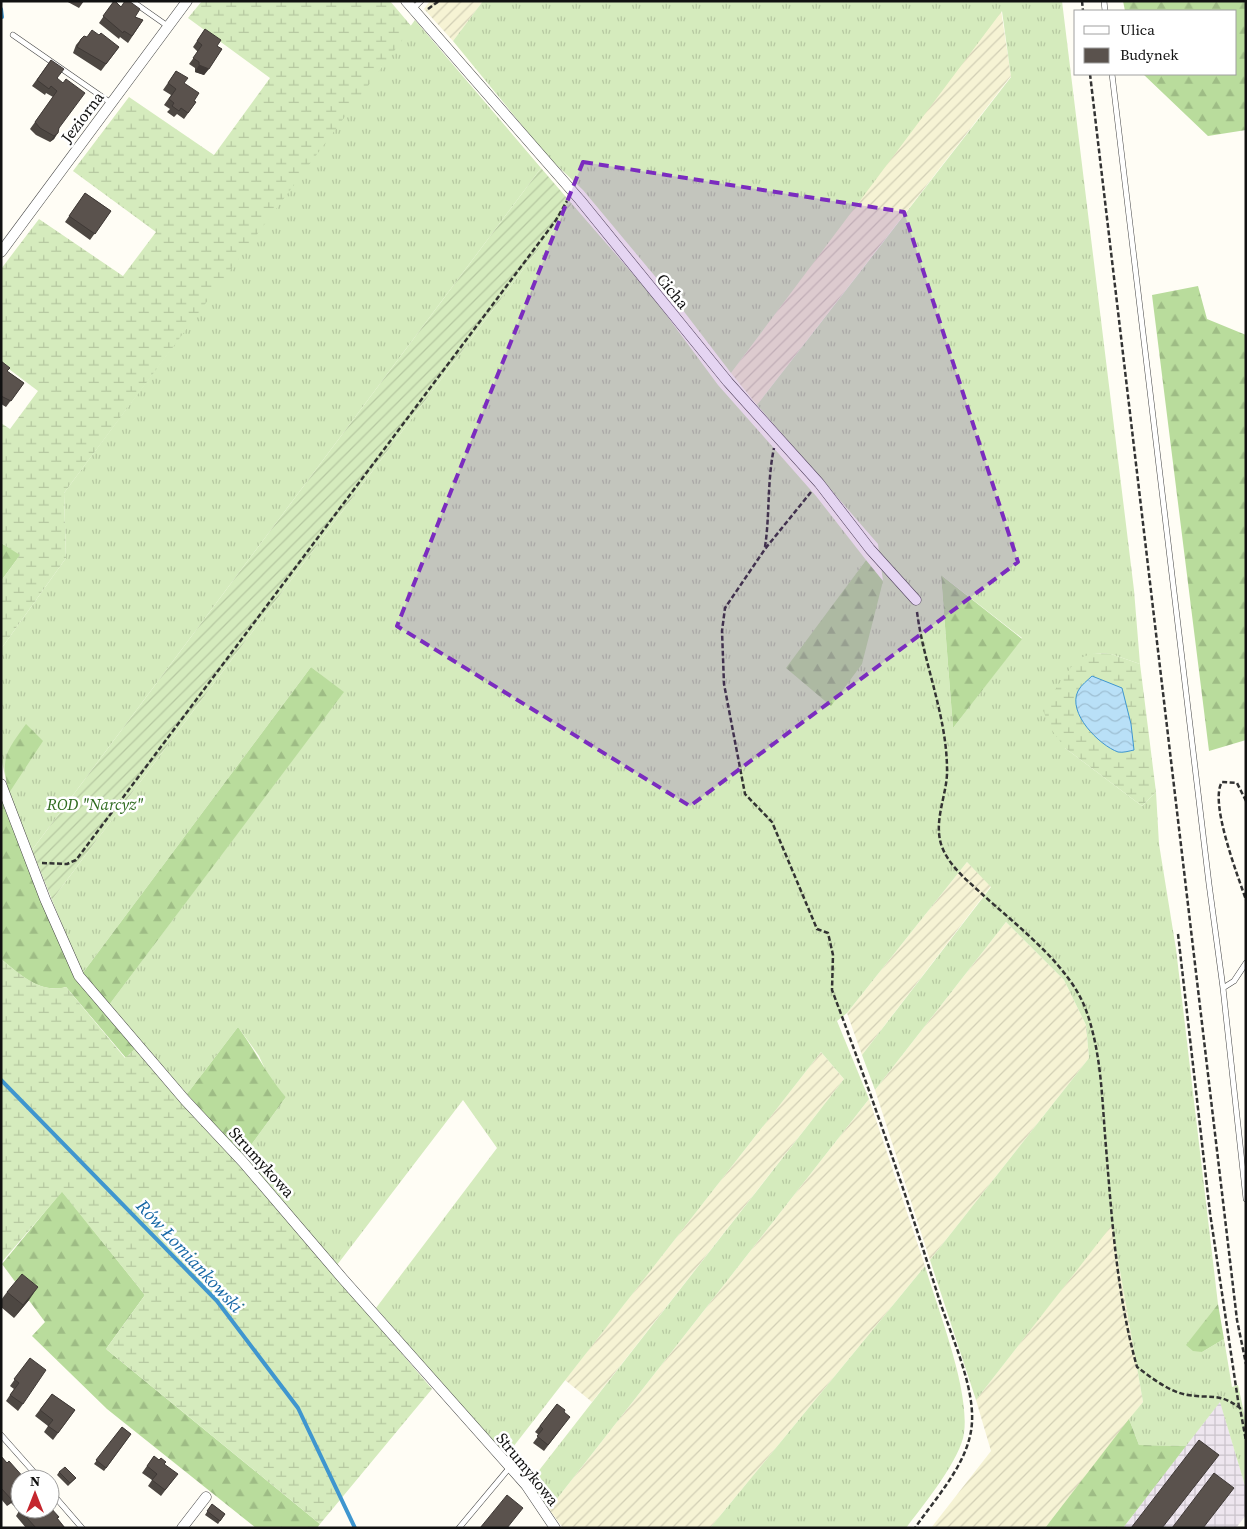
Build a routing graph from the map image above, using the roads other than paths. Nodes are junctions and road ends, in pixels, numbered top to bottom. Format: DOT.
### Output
graph roads {
  1 [pos="132,1"];
  2 [pos="187,1"];
  3 [pos="421,1"];
  4 [pos="410,5"];
  5 [pos="169,27"];
  6 [pos="13,35"];
  7 [pos="1112,75"];
  8 [pos="111,103"];
  9 [pos="1,252"];
  10 [pos="916,600"];
  11 [pos="1,784"];
  12 [pos="1246,963"];
  13 [pos="1223,988"];
  14 [pos="1246,1199"];
  15 [pos="1,1435"];
  16 [pos="510,1467"];
  17 [pos="31,1469"];
  18 [pos="206,1497"];
  19 [pos="60,1502"];
  20 [pos="82,1528"];
  21 [pos="182,1528"];
  22 [pos="459,1528"];
  23 [pos="555,1528"];
  1 -- 5 [label="lane"];
  2 -- 5 [label="street, Jeziorna"];
  3 -- 4 [label="lane"];
  4 -- 10 [label="street, Cicha"];
  5 -- 8 [label="street, Jeziorna"];
  6 -- 8 [label="lane"];
  7 -- 13 [label="lane"];
  8 -- 9 [label="street, Jeziorna"];
  11 -- 16 [label="street, Strumykowa"];
  12 -- 13 [label="lane"];
  13 -- 14 [label="lane"];
  15 -- 17 [label="lane"];
  16 -- 22 [label="lane"];
  16 -- 23 [label="street, Strumykowa"];
  18 -- 21 [label="street"];
  19 -- 20 [label="lane"];
}
